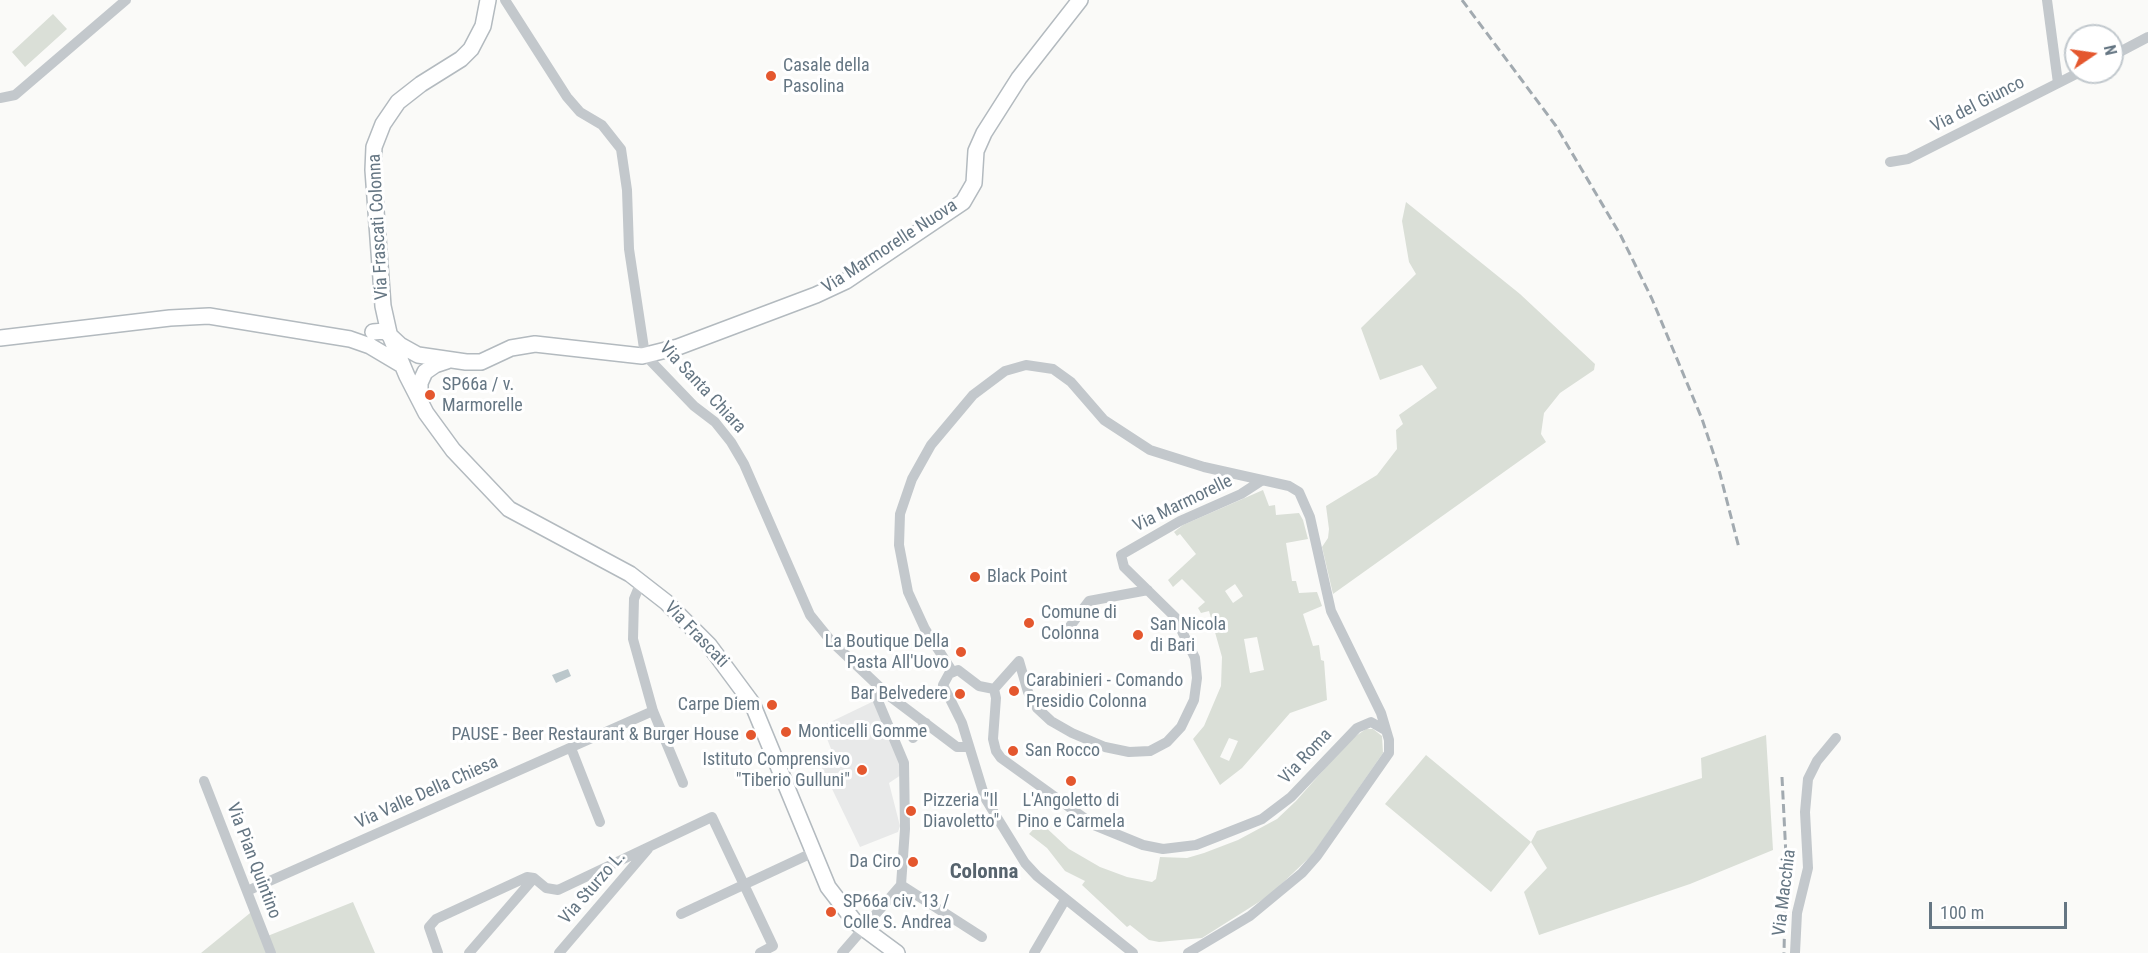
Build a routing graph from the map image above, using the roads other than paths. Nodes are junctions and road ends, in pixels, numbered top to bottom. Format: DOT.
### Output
graph roads {
  1 [pos="126,0"];
  2 [pos="488,0"];
  3 [pos="505,0"];
  4 [pos="1080,0"];
  5 [pos="2047,0"];
  6 [pos="2148,37"];
  7 [pos="2124,50"];
  8 [pos="2064,80"];
  9 [pos="2058,83"];
  10 [pos="0,98"];
  11 [pos="1890,162"];
  12 [pos="383,301"];
  13 [pos="373,332"];
  14 [pos="340,337"];
  15 [pos="0,338"];
  16 [pos="391,338"];
  17 [pos="376,349"];
  18 [pos="645,355"];
  19 [pos="452,360"];
  20 [pos="402,365"];
  21 [pos="412,388"];
  22 [pos="426,413"];
  23 [pos="1261,481"];
  24 [pos="641,582"];
  25 [pos="1148,590"];
  26 [pos="1065,633"];
  27 [pos="950,673"];
  28 [pos="880,688"];
  29 [pos="994,689"];
  30 [pos="653,711"];
  31 [pos="926,723"];
  32 [pos="1385,730"];
  33 [pos="913,738"];
  34 [pos="1836,738"];
  35 [pos="969,747"];
  36 [pos="571,748"];
  37 [pos="204,781"];
  38 [pos="683,783"];
  39 [pos="600,822"];
  40 [pos="652,844"];
  41 [pos="812,853"];
  42 [pos="534,878"];
  43 [pos="744,884"];
  44 [pos="901,885"];
  45 [pos="247,891"];
  46 [pos="1065,900"];
  47 [pos="681,914"];
  48 [pos="863,930"];
  49 [pos="982,937"];
  50 [pos="271,953"];
  51 [pos="438,953"];
  52 [pos="469,953"];
  53 [pos="559,953"];
  54 [pos="760,953"];
  55 [pos="842,953"];
  56 [pos="897,953"];
  57 [pos="1034,953"];
  58 [pos="1133,953"];
  59 [pos="1188,953"];
  60 [pos="1795,953"];
  1 -- 10 [label="street"];
  2 -- 12 [label="street, Via Frascati Colonna"];
  3 -- 18 [label="street, Via Santa Chiara"];
  4 -- 18 [label="street, Via Marmorelle Nuova"];
  5 -- 9 [label="street"];
  6 -- 7 [label="street"];
  8 -- 9 [label="street, Via del Giunco"];
  9 -- 11 [label="street, Via del Giunco"];
  12 -- 13 [label="street"];
  12 -- 16 [label="street, Via Frascati Colonna"];
  13 -- 14 [label="street"];
  13 -- 16 [label="street, Via Marmorelle Nuova"];
  14 -- 15 [label="street"];
  14 -- 17 [label="street"];
  16 -- 17 [label="street"];
  16 -- 19 [label="street, Via Marmorelle Nuova"];
  16 -- 20 [label="street, Via Frascati Colonna"];
  17 -- 20 [label="street"];
  18 -- 19 [label="street, Via Marmorelle Nuova"];
  18 -- 28 [label="street, Via Santa Chiara"];
  19 -- 22 [label="street, Via Marmorelle Nuova"];
  20 -- 21 [label="street, Via Frascati Colonna"];
  21 -- 22 [label="street, Via Frascati"];
  22 -- 24 [label="street, Via Frascati"];
  23 -- 25 [label="street, Via Marmorelle"];
  23 -- 27 [label="street"];
  23 -- 32 [label="street"];
  24 -- 30 [label="street"];
  24 -- 41 [label="street, Via Frascati"];
  25 -- 26 [label="street"];
  25 -- 29 [label="street"];
  27 -- 29 [label="street"];
  27 -- 35 [label="street"];
  28 -- 31 [label="street, Via Santa Chiara"];
  28 -- 44 [label="street"];
  29 -- 32 [label="street, Via Roma"];
  30 -- 36 [label="street, Via Valle Della Chiesa"];
  30 -- 38 [label="street"];
  31 -- 33 [label="street"];
  31 -- 35 [label="street, Via Santa Chiara"];
  32 -- 59 [label="street"];
  34 -- 60 [label="street, Via Macchia"];
  35 -- 46 [label="street"];
  36 -- 39 [label="street"];
  36 -- 45 [label="street, Via Valle Della Chiesa"];
  37 -- 45 [label="street, Via Pian Quintino"];
  40 -- 42 [label="street"];
  40 -- 43 [label="street"];
  40 -- 53 [label="street, Via Sturzo L."];
  41 -- 43 [label="street"];
  41 -- 48 [label="street, Via Frascati"];
  42 -- 51 [label="street"];
  42 -- 52 [label="street"];
  43 -- 47 [label="street"];
  43 -- 54 [label="street"];
  44 -- 48 [label="street"];
  44 -- 49 [label="street"];
  45 -- 50 [label="street, Via Pian Quintino"];
  46 -- 57 [label="street"];
  46 -- 58 [label="street"];
  48 -- 55 [label="street"];
  48 -- 56 [label="street, Via Frascati"];
}
